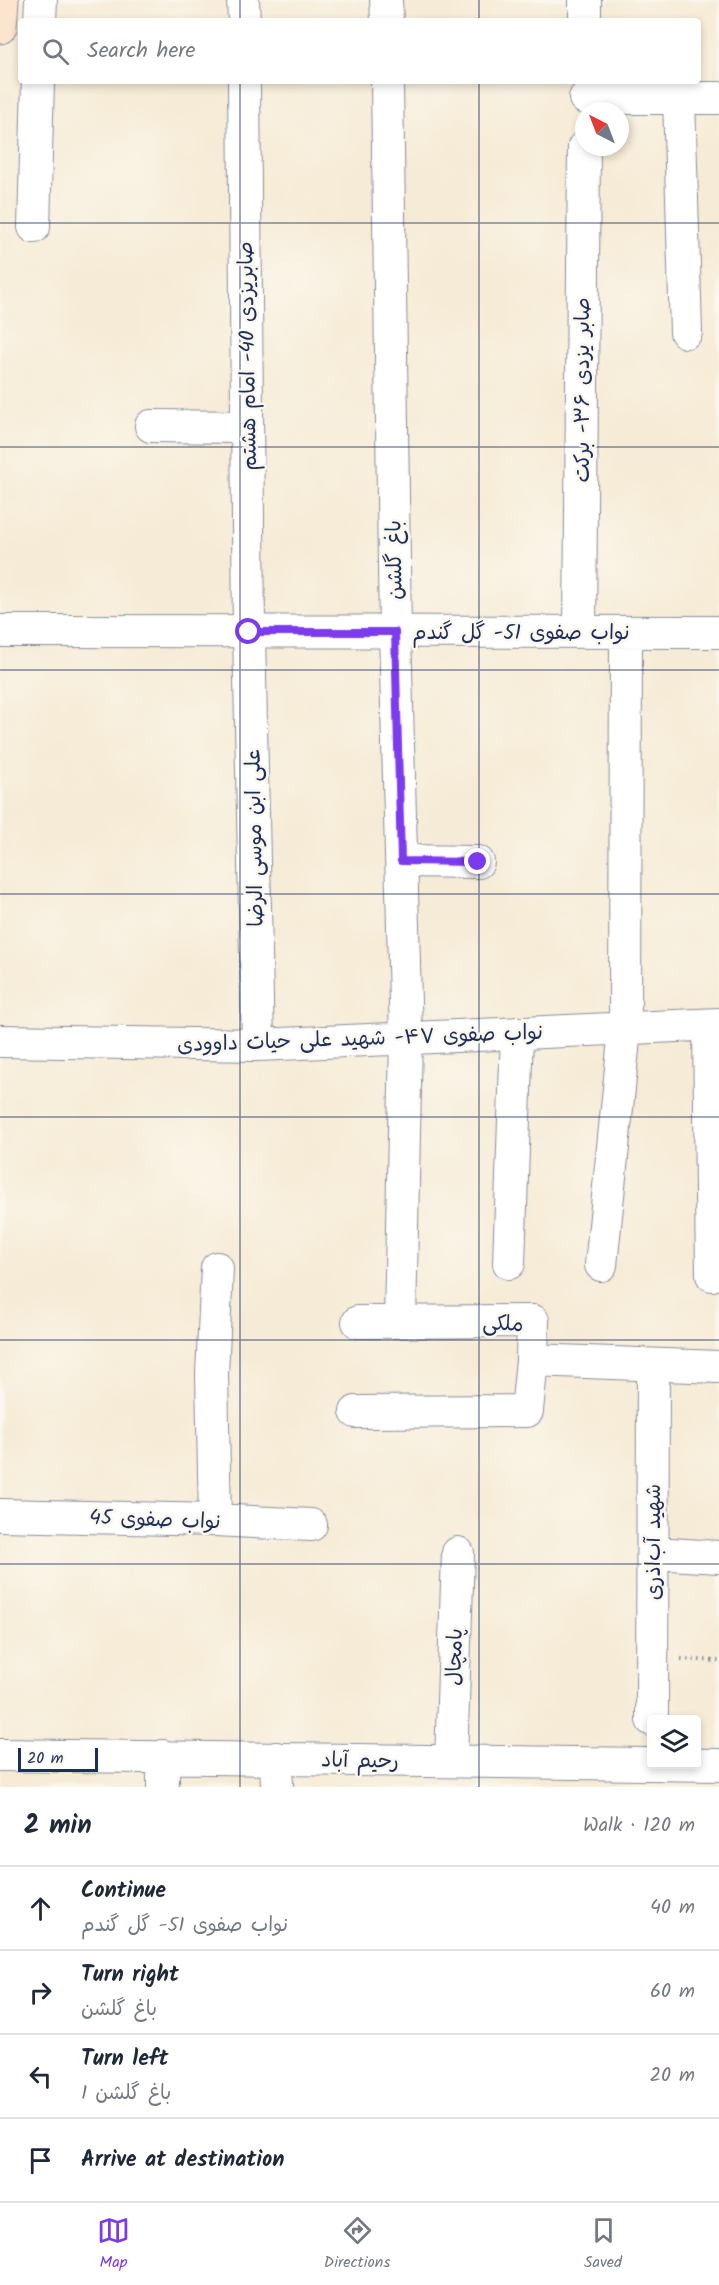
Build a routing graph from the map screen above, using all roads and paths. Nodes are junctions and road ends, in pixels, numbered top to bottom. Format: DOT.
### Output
graph roads {
  1 [pos="2,0"];
  2 [pos="41,0"];
  3 [pos="243,0"];
  4 [pos="386,0"];
  5 [pos="585,0"];
  6 [pos="40,18"];
  7 [pos="243,18"];
  8 [pos="387,18"];
  9 [pos="585,18"];
  10 [pos="0,27"];
  11 [pos="38,84"];
  12 [pos="244,84"];
  13 [pos="387,84"];
  14 [pos="585,97"];
  15 [pos="679,98"];
  16 [pos="719,98"];
  17 [pos="584,156"];
  18 [pos="34,227"];
  19 [pos="686,332"];
  20 [pos="151,426"];
  21 [pos="247,427"];
  22 [pos="0,631"];
  23 [pos="249,632"];
  24 [pos="395,632"];
  25 [pos="580,632"];
  26 [pos="626,632"];
  27 [pos="719,632"];
  28 [pos="401,861"];
  29 [pos="478,862"];
  30 [pos="714,1025"];
  31 [pos="625,1029"];
  32 [pos="517,1034"];
  33 [pos="406,1038"];
  34 [pos="0,1041"];
  35 [pos="258,1045"];
  36 [pos="509,1263"];
  37 [pos="601,1265"];
  38 [pos="217,1268"];
  39 [pos="712,1275"];
  40 [pos="358,1322"];
  41 [pos="400,1322"];
  42 [pos="532,1360"];
  43 [pos="653,1365"];
  44 [pos="719,1367"];
  45 [pos="356,1412"];
  46 [pos="0,1515"];
  47 [pos="215,1520"];
  48 [pos="311,1525"];
  49 [pos="458,1553"];
  50 [pos="653,1554"];
  51 [pos="719,1557"];
  52 [pos="652,1656"];
  53 [pos="719,1661"];
  54 [pos="652,1715"];
  55 [pos="0,1755"];
  56 [pos="163,1756"];
  57 [pos="451,1761"];
  58 [pos="701,1765"];
  59 [pos="719,1765"];
  60 [pos="647,1766"];
  61 [pos="276,1772"];
  62 [pos="404,1774"];
  63 [pos="483,1774"];
  64 [pos="593,1776"];
  65 [pos="163,1787"];
  1 -- 10 [label="main road"];
  2 -- 6 [label="street"];
  3 -- 7 [label="street"];
  4 -- 8 [label="street"];
  5 -- 9 [label="street"];
  11 -- 18 [label="street"];
  12 -- 21 [label="street, صابریزدی 40- امام هشتم"];
  13 -- 24 [label="street, باغ گلشن"];
  14 -- 15 [label="street"];
  15 -- 16 [label="street"];
  15 -- 19 [label="street"];
  17 -- 25 [label="street, صابر یزدی ۳۶- برکت"];
  20 -- 21 [label="street"];
  21 -- 23 [label="street, صابریزدی 40- امام هشتم"];
  22 -- 23 [label="street, نواب صفوی 51- گل گندم"];
  23 -- 24 [label="street, نواب صفوی 51- گل گندم"];
  23 -- 35 [label="street, علی ابن موسی الرضا"];
  24 -- 25 [label="street, نواب صفوی 51- گل گندم"];
  24 -- 28 [label="street, باغ گلشن"];
  25 -- 26 [label="street, نواب صفوی 51- گل گندم"];
  26 -- 27 [label="street, نواب صفوی 51- گل گندم"];
  26 -- 31 [label="street"];
  28 -- 29 [label="street"];
  28 -- 33 [label="street, باغ گلشن"];
  30 -- 31 [label="street, نواب صفوی ۴۷- شهید علی حیات داوودی"];
  30 -- 39 [label="street"];
  31 -- 32 [label="street, نواب صفوی ۴۷- شهید علی حیات داوودی"];
  31 -- 37 [label="street"];
  32 -- 33 [label="street, نواب صفوی ۴۷- شهید علی حیات داوودی"];
  32 -- 36 [label="street"];
  33 -- 35 [label="street, نواب صفوی ۴۷- شهید علی حیات داوودی"];
  33 -- 41 [label="street, باغ گلشن"];
  34 -- 35 [label="street, نواب صفوی ۴۷- شهید علی حیات داوودی"];
  38 -- 47 [label="street"];
  40 -- 41 [label="street, ملکی"];
  41 -- 42 [label="street, ملکی"];
  42 -- 43 [label="street, ملکی"];
  42 -- 45 [label="street"];
  43 -- 44 [label="street, ملکی"];
  43 -- 50 [label="street, شهید‌ آب‌اذری"];
  46 -- 47 [label="street, نواب صفوی 45"];
  47 -- 48 [label="street, نواب صفوی 45"];
  49 -- 57 [label="street, پامچال"];
  50 -- 51 [label="street"];
  50 -- 52 [label="street, شهید‌ آب‌اذری"];
  52 -- 53 [label="path"];
  52 -- 54 [label="street, شهید‌ آب‌اذری"];
  55 -- 56 [label="street, رحیم آباد"];
  56 -- 61 [label="street, رحیم آباد"];
  56 -- 65 [label="street"];
  57 -- 62 [label="street, رحیم آباد"];
  57 -- 63 [label="street, رحیم آباد"];
  58 -- 59 [label="street, رحیم آباد"];
  60 -- 64 [label="street, رحیم آباد"];
  61 -- 62 [label="street, رحیم آباد"];
  63 -- 64 [label="street, رحیم آباد"];
}
